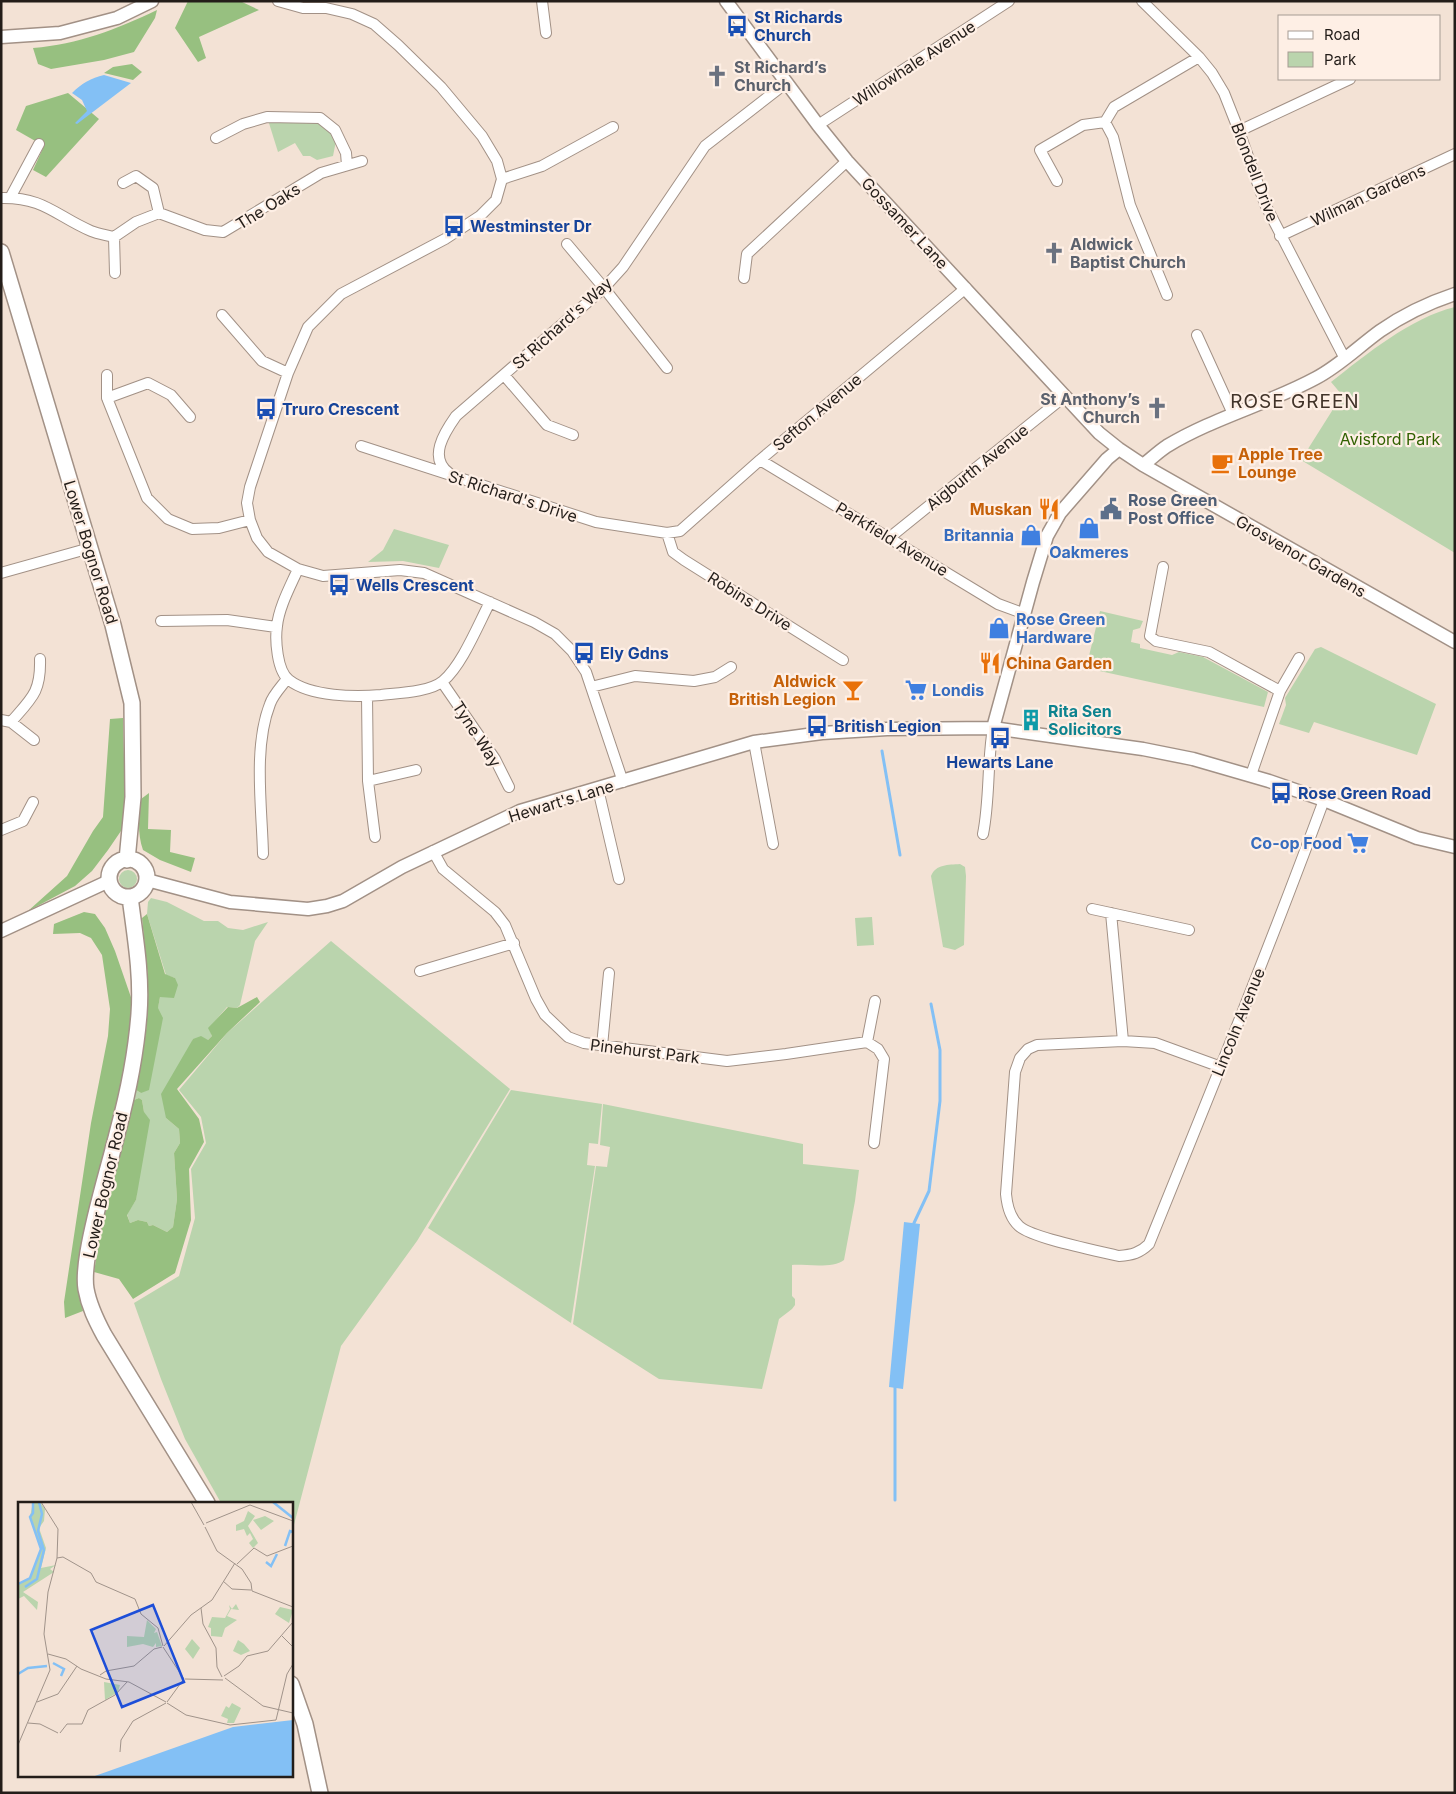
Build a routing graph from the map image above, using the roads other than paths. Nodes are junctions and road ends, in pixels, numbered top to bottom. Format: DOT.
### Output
graph roads {
  1 [pos="152,1"];
  2 [pos="278,1"];
  3 [pos="542,1"];
  4 [pos="726,1"];
  5 [pos="1009,1"];
  6 [pos="1142,1"];
  7 [pos="326,4"];
  8 [pos="546,34"];
  9 [pos="1,37"];
  10 [pos="1199,57"];
  11 [pos="1348,80"];
  12 [pos="786,83"];
  13 [pos="1105,122"];
  14 [pos="818,125"];
  15 [pos="613,127"];
  16 [pos="1239,131"];
  17 [pos="216,138"];
  18 [pos="39,144"];
  19 [pos="1455,154"];
  20 [pos="362,161"];
  21 [pos="847,161"];
  22 [pos="347,165"];
  23 [pos="502,179"];
  24 [pos="1057,181"];
  25 [pos="123,184"];
  26 [pos="6,198"];
  27 [pos="159,213"];
  28 [pos="1280,236"];
  29 [pos="114,237"];
  30 [pos="567,244"];
  31 [pos="1,252"];
  32 [pos="115,273"];
  33 [pos="744,278"];
  34 [pos="604,288"];
  35 [pos="966,288"];
  36 [pos="1455,294"];
  37 [pos="1167,295"];
  38 [pos="222,315"];
  39 [pos="1197,335"];
  40 [pos="1345,359"];
  41 [pos="667,368"];
  42 [pos="288,373"];
  43 [pos="107,375"];
  44 [pos="504,375"];
  45 [pos="1065,396"];
  46 [pos="107,398"];
  47 [pos="1233,414"];
  48 [pos="190,417"];
  49 [pos="1099,433"];
  50 [pos="573,435"];
  51 [pos="361,446"];
  52 [pos="1119,450"];
  53 [pos="760,460"];
  54 [pos="1143,465"];
  55 [pos="452,475"];
  56 [pos="250,520"];
  57 [pos="668,534"];
  58 [pos="889,538"];
  59 [pos="90,548"];
  60 [pos="1163,567"];
  61 [pos="298,569"];
  62 [pos="1,573"];
  63 [pos="490,602"];
  64 [pos="1025,614"];
  65 [pos="162,621"];
  66 [pos="276,627"];
  67 [pos="1455,642"];
  68 [pos="1299,658"];
  69 [pos="40,659"];
  70 [pos="843,660"];
  71 [pos="731,668"];
  72 [pos="287,679"];
  73 [pos="442,682"];
  74 [pos="591,687"];
  75 [pos="1280,691"];
  76 [pos="366,696"];
  77 [pos="6,721"];
  78 [pos="993,728"];
  79 [pos="34,740"];
  80 [pos="754,742"];
  81 [pos="416,770"];
  82 [pos="1252,775"];
  83 [pos="368,781"];
  84 [pos="623,782"];
  85 [pos="509,787"];
  86 [pos="598,789"];
  87 [pos="1324,800"];
  88 [pos="33,802"];
  89 [pos="1,830"];
  90 [pos="983,834"];
  91 [pos="375,837"];
  92 [pos="773,844"];
  93 [pos="1455,847"];
  94 [pos="433,851"];
  95 [pos="263,854"];
  96 [pos="127,860"];
  97 [pos="619,879"];
  98 [pos="147,880"];
  99 [pos="109,881"];
  100 [pos="130,897"];
  101 [pos="1092,909"];
  102 [pos="1111,913"];
  103 [pos="1189,930"];
  104 [pos="1,931"];
  105 [pos="514,943"];
  106 [pos="420,971"];
  107 [pos="609,973"];
  108 [pos="875,1000"];
  109 [pos="1123,1041"];
  110 [pos="867,1042"];
  111 [pos="602,1046"];
  112 [pos="1221,1067"];
  113 [pos="874,1143"];
  114 [pos="206,1502"];
  115 [pos="292,1687"];
  116 [pos="320,1793"];
  1 -- 9 [label="street"];
  2 -- 7 [label="street"];
  3 -- 8 [label="street"];
  4 -- 12 [label="street, Gossamer Lane"];
  5 -- 14 [label="street, Willowhale Avenue"];
  6 -- 10 [label="street, Blondell Drive"];
  7 -- 23 [label="street"];
  10 -- 13 [label="street"];
  10 -- 16 [label="street, Blondell Drive"];
  11 -- 16 [label="street"];
  12 -- 14 [label="street, Gossamer Lane"];
  12 -- 34 [label="street, St Richard's Way"];
  13 -- 24 [label="street"];
  13 -- 37 [label="street"];
  14 -- 21 [label="street, Gossamer Lane"];
  15 -- 23 [label="street"];
  16 -- 28 [label="street, Blondell Drive"];
  17 -- 22 [label="street"];
  18 -- 26 [label="street"];
  19 -- 28 [label="street, Wilman Gardens"];
  20 -- 22 [label="street, The Oaks"];
  21 -- 33 [label="street"];
  21 -- 35 [label="street, Gossamer Lane"];
  22 -- 27 [label="street, The Oaks"];
  23 -- 42 [label="street"];
  25 -- 27 [label="street"];
  26 -- 29 [label="street"];
  27 -- 29 [label="street"];
  28 -- 40 [label="street, Blondell Drive"];
  29 -- 32 [label="street"];
  30 -- 34 [label="street"];
  31 -- 59 [label="main road, Lower Bognor Road"];
  34 -- 41 [label="street"];
  34 -- 44 [label="street, St Richard's Way"];
  35 -- 45 [label="street, Gossamer Lane"];
  35 -- 53 [label="street, Sefton Avenue"];
  36 -- 40 [label="street"];
  38 -- 42 [label="street"];
  39 -- 47 [label="street"];
  40 -- 47 [label="street"];
  42 -- 56 [label="street"];
  43 -- 46 [label="street"];
  44 -- 50 [label="street"];
  44 -- 55 [label="street, St Richard's Way"];
  45 -- 49 [label="street, Gossamer Lane"];
  45 -- 58 [label="street, Aigburth Avenue"];
  46 -- 48 [label="street"];
  46 -- 56 [label="street"];
  47 -- 54 [label="street"];
  49 -- 52 [label="street, Grosvenor Gardens"];
  51 -- 55 [label="street, St Richard's Drive"];
  52 -- 54 [label="street, Grosvenor Gardens"];
  52 -- 64 [label="street"];
  53 -- 57 [label="street, Sefton Avenue"];
  53 -- 58 [label="street, Parkfield Avenue"];
  54 -- 67 [label="street, Grosvenor Gardens"];
  55 -- 57 [label="street, St Richard's Drive"];
  56 -- 61 [label="street"];
  57 -- 70 [label="street, Robins Drive"];
  58 -- 64 [label="street, Parkfield Avenue"];
  59 -- 62 [label="street"];
  59 -- 96 [label="main road, Lower Bognor Road"];
  60 -- 75 [label="street"];
  61 -- 63 [label="street"];
  61 -- 66 [label="street"];
  63 -- 73 [label="street"];
  63 -- 74 [label="street"];
  64 -- 78 [label="street"];
  65 -- 66 [label="street"];
  66 -- 72 [label="street"];
  68 -- 75 [label="street"];
  69 -- 77 [label="street"];
  71 -- 74 [label="street"];
  72 -- 76 [label="street"];
  72 -- 95 [label="street"];
  73 -- 76 [label="street"];
  73 -- 85 [label="street, Tyne Way"];
  74 -- 84 [label="street"];
  75 -- 82 [label="street"];
  76 -- 83 [label="street"];
  77 -- 79 [label="street"];
  78 -- 80 [label="street, Hewart's Lane"];
  78 -- 82 [label="street"];
  78 -- 90 [label="street"];
  80 -- 84 [label="street, Hewart's Lane"];
  80 -- 92 [label="street"];
  81 -- 83 [label="street"];
  82 -- 87 [label="street"];
  83 -- 91 [label="street"];
  84 -- 86 [label="street, Hewart's Lane"];
  86 -- 94 [label="street, Hewart's Lane"];
  86 -- 97 [label="street"];
  87 -- 93 [label="street"];
  87 -- 112 [label="street, Lincoln Avenue"];
  88 -- 89 [label="street"];
  94 -- 98 [label="street, Hewart's Lane"];
  94 -- 105 [label="street, Pinehurst Park"];
  96 -- 98 [label="main road"];
  96 -- 99 [label="main road"];
  98 -- 100 [label="main road"];
  99 -- 100 [label="main road"];
  99 -- 104 [label="street"];
  100 -- 114 [label="main road, Lower Bognor Road"];
  101 -- 102 [label="street"];
  102 -- 103 [label="street"];
  102 -- 109 [label="street"];
  105 -- 106 [label="street"];
  105 -- 111 [label="street, Pinehurst Park"];
  107 -- 111 [label="street"];
  108 -- 110 [label="street"];
  109 -- 112 [label="street"];
  109 -- 112 [label="street, Lincoln Avenue"];
  110 -- 111 [label="street, Pinehurst Park"];
  110 -- 113 [label="street"];
  115 -- 116 [label="main road"];
}
